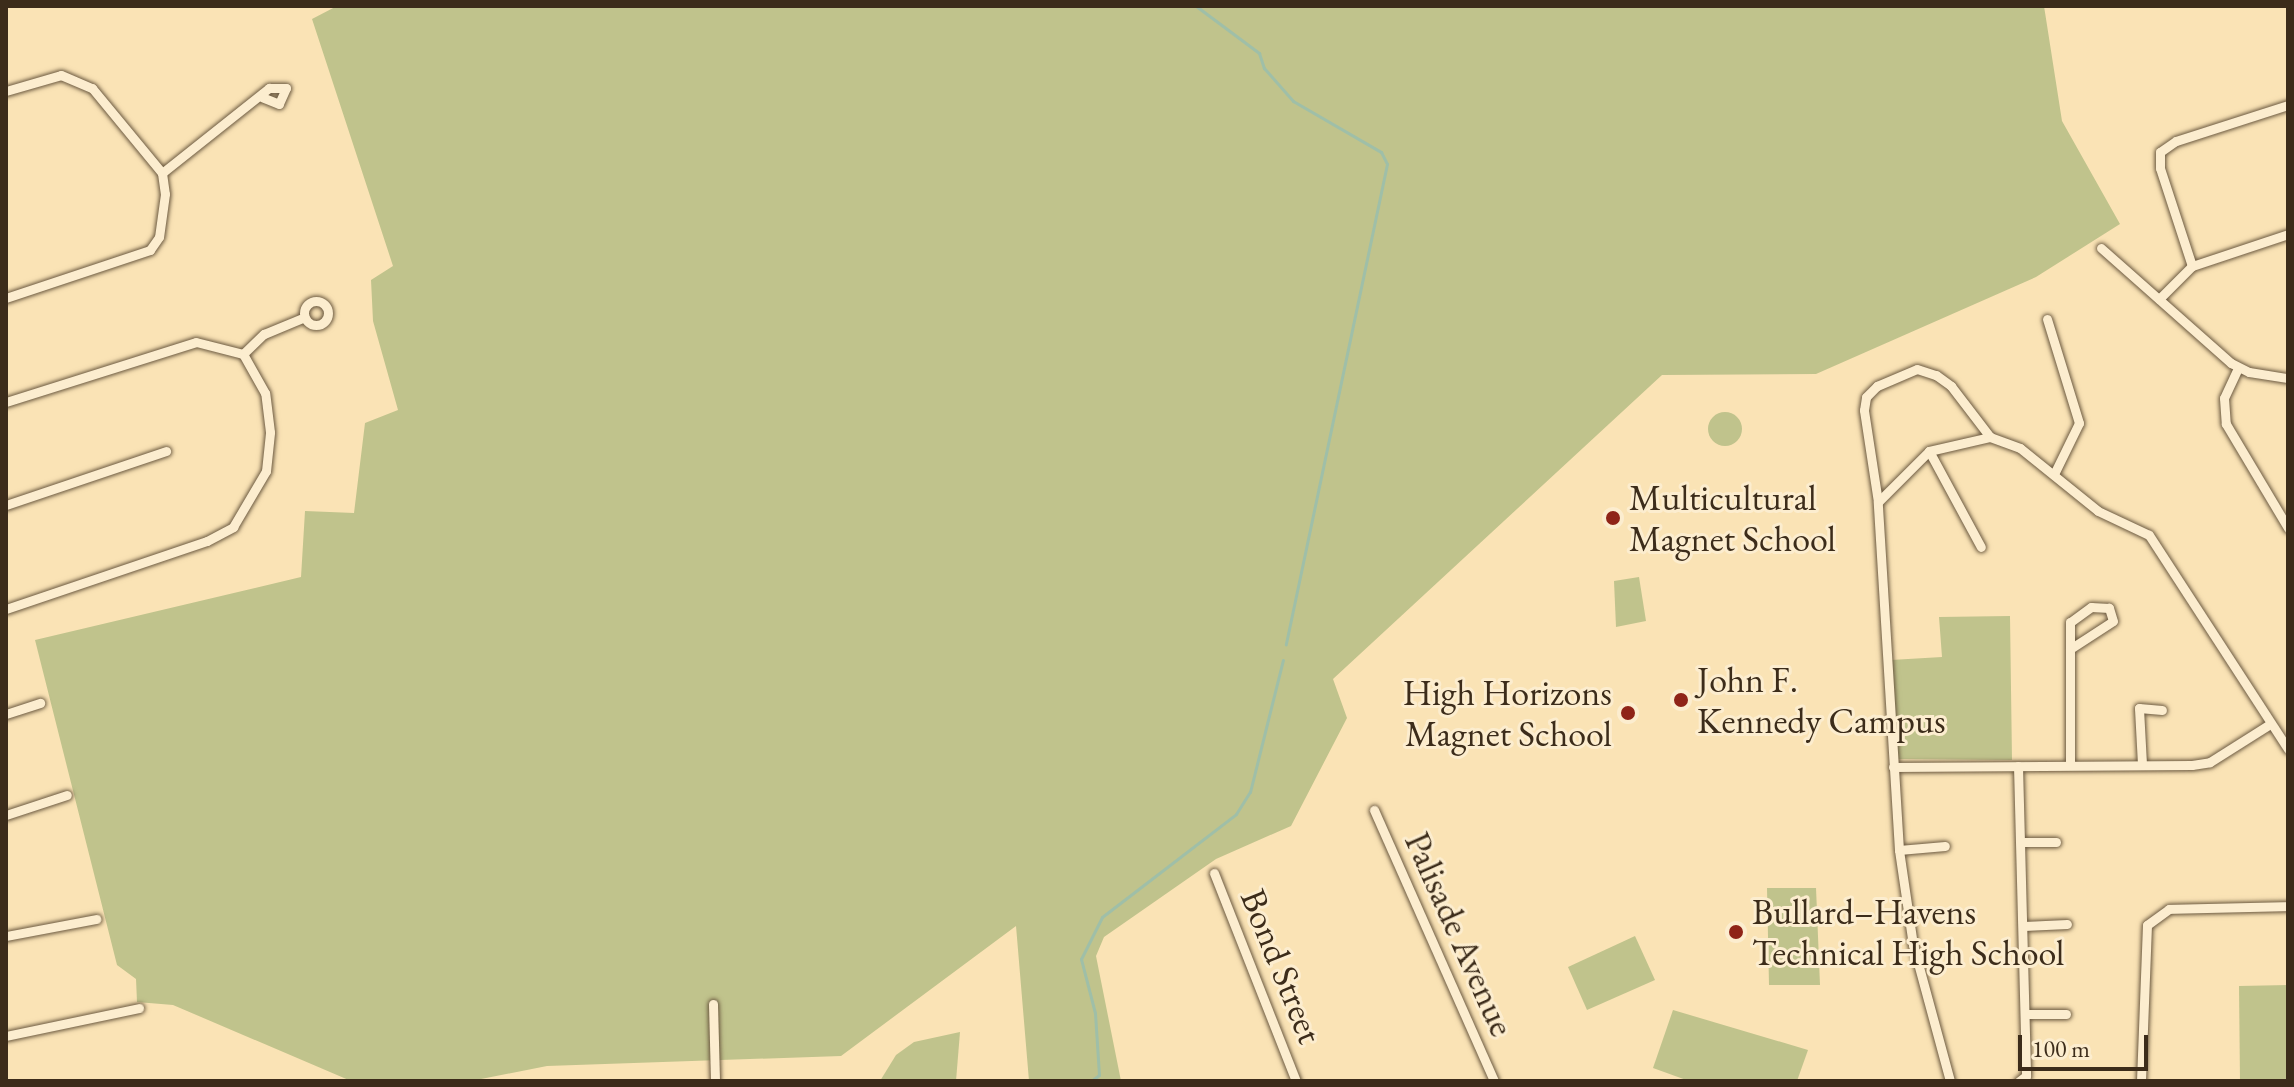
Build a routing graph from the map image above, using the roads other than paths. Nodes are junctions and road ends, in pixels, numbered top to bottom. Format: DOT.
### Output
graph roads {
  1 [pos="6,91"];
  2 [pos="262,97"];
  3 [pos="2288,105"];
  4 [pos="162,173"];
  5 [pos="2288,234"];
  6 [pos="2101,248"];
  7 [pos="2192,266"];
  8 [pos="6,298"];
  9 [pos="2159,299"];
  10 [pos="305,317"];
  11 [pos="2047,319"];
  12 [pos="243,354"];
  13 [pos="2238,368"];
  14 [pos="2288,378"];
  15 [pos="6,402"];
  16 [pos="1990,437"];
  17 [pos="166,451"];
  18 [pos="1929,451"];
  19 [pos="2054,474"];
  20 [pos="1878,502"];
  21 [pos="6,505"];
  22 [pos="2288,528"];
  23 [pos="1981,547"];
  24 [pos="6,609"];
  25 [pos="2070,649"];
  26 [pos="40,703"];
  27 [pos="2162,710"];
  28 [pos="6,714"];
  29 [pos="2270,724"];
  30 [pos="2288,749"];
  31 [pos="2142,764"];
  32 [pos="2070,765"];
  33 [pos="2018,766"];
  34 [pos="1893,767"];
  35 [pos="67,795"];
  36 [pos="1374,810"];
  37 [pos="6,815"];
  38 [pos="2023,842"];
  39 [pos="2056,842"];
  40 [pos="1945,846"];
  41 [pos="1899,850"];
  42 [pos="1214,873"];
  43 [pos="2288,906"];
  44 [pos="96,919"];
  45 [pos="2067,924"];
  46 [pos="2024,926"];
  47 [pos="6,936"];
  48 [pos="713,1004"];
  49 [pos="139,1008"];
  50 [pos="2026,1014"];
  51 [pos="2066,1014"];
  52 [pos="6,1036"];
  53 [pos="2025,1079"];
  54 [pos="715,1081"];
  55 [pos="1296,1081"];
  56 [pos="1494,1081"];
  57 [pos="1950,1081"];
  58 [pos="2141,1081"];
  1 -- 4 [label="street"];
  2 -- 4 [label="street"];
  3 -- 7 [label="street"];
  4 -- 8 [label="street"];
  5 -- 7 [label="street"];
  6 -- 9 [label="street"];
  7 -- 9 [label="street"];
  9 -- 13 [label="street"];
  10 -- 12 [label="street"];
  11 -- 19 [label="street"];
  12 -- 15 [label="street"];
  12 -- 24 [label="street"];
  13 -- 14 [label="street"];
  13 -- 22 [label="street"];
  16 -- 18 [label="street"];
  16 -- 19 [label="street"];
  16 -- 20 [label="street"];
  17 -- 21 [label="street"];
  18 -- 20 [label="street"];
  18 -- 23 [label="street"];
  19 -- 29 [label="street"];
  20 -- 34 [label="street"];
  25 -- 25 [label="street"];
  25 -- 32 [label="street"];
  26 -- 28 [label="street"];
  27 -- 31 [label="street"];
  29 -- 30 [label="street"];
  29 -- 31 [label="street"];
  31 -- 32 [label="street"];
  32 -- 33 [label="street"];
  33 -- 34 [label="street"];
  33 -- 38 [label="street"];
  34 -- 41 [label="street"];
  35 -- 37 [label="street"];
  36 -- 56 [label="street, Palisade Avenue"];
  38 -- 39 [label="street"];
  38 -- 46 [label="street"];
  40 -- 41 [label="street"];
  41 -- 57 [label="street"];
  42 -- 55 [label="street, Bond Street"];
  43 -- 58 [label="street"];
  44 -- 47 [label="street"];
  45 -- 46 [label="street"];
  46 -- 50 [label="street"];
  48 -- 54 [label="street"];
  49 -- 52 [label="street"];
  50 -- 51 [label="street"];
  50 -- 53 [label="street"];
}
